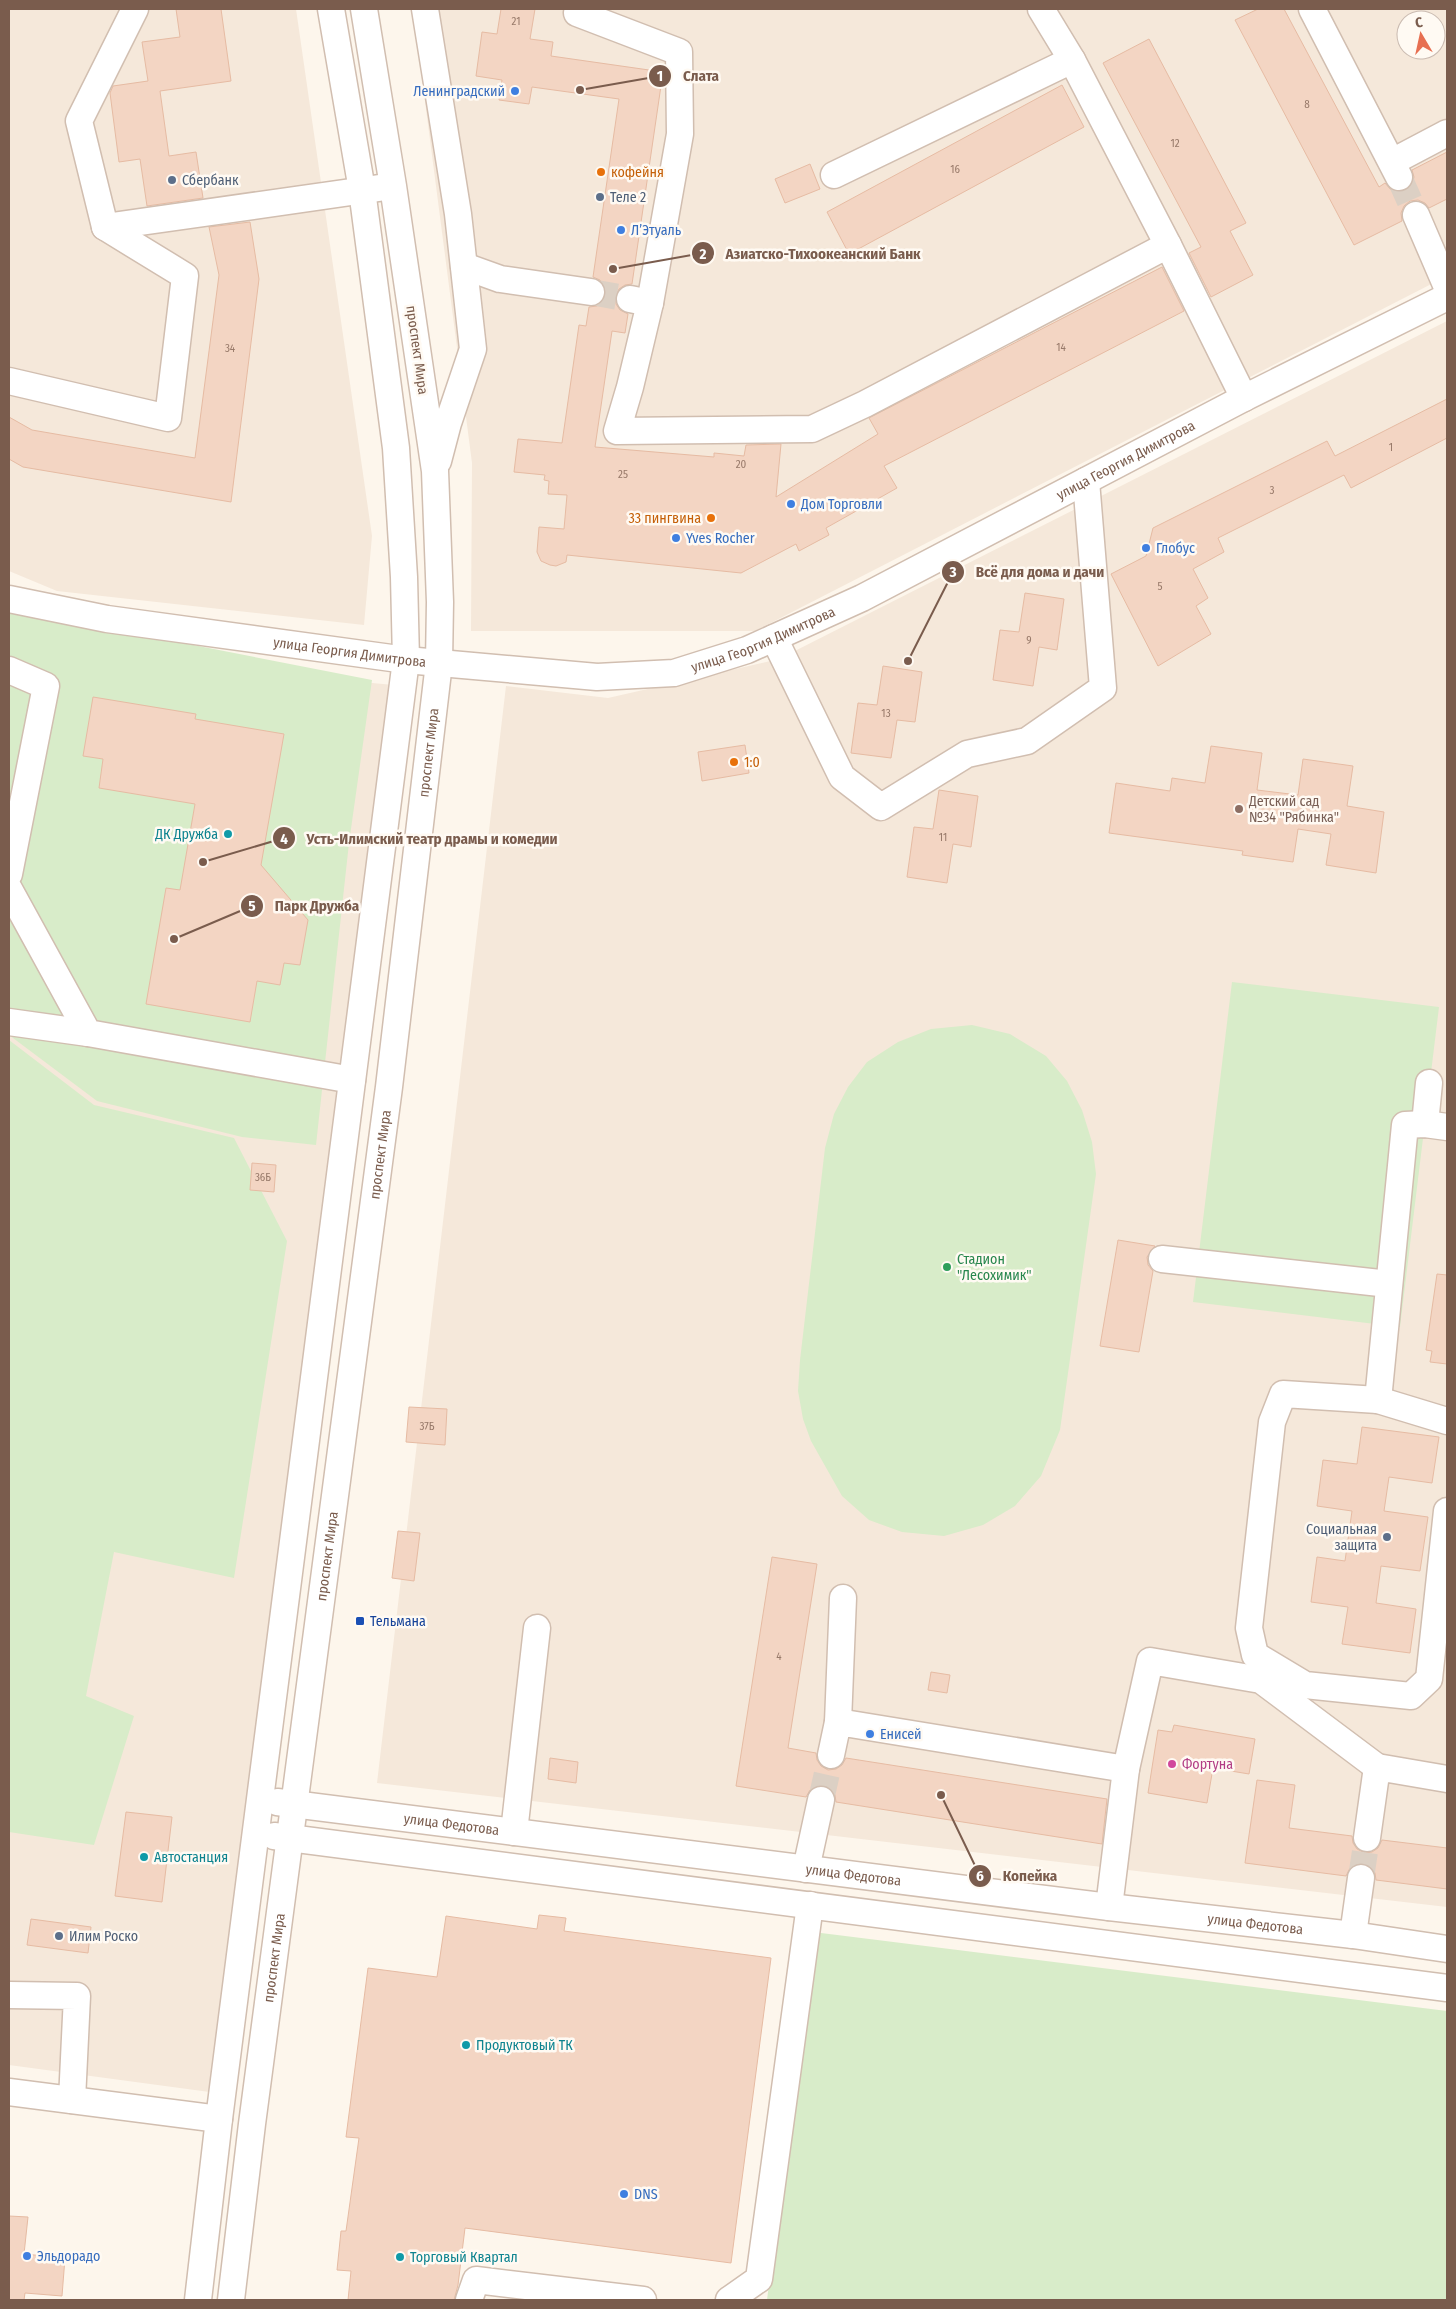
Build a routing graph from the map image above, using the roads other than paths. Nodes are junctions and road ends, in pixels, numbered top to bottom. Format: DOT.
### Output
graph roads {
  1 [pos="135,9"];
  2 [pos="330,9"];
  3 [pos="364,9"];
  4 [pos="425,9"];
  5 [pos="578,9"];
  6 [pos="1041,9"];
  7 [pos="1312,9"];
  8 [pos="1072,60"];
  9 [pos="1447,133"];
  10 [pos="834,175"];
  11 [pos="393,186"];
  12 [pos="362,190"];
  13 [pos="1416,215"];
  14 [pos="105,227"];
  15 [pos="1168,245"];
  16 [pos="464,266"];
  17 [pos="1447,287"];
  18 [pos="591,292"];
  19 [pos="1447,297"];
  20 [pos="9,381"];
  21 [pos="1244,398"];
  22 [pos="435,471"];
  23 [pos="1086,480"];
  24 [pos="9,599"];
  25 [pos="774,638"];
  26 [pos="406,660"];
  27 [pos="439,663"];
  28 [pos="9,670"];
  29 [pos="9,874"];
  30 [pos="9,889"];
  31 [pos="9,1022"];
  32 [pos="88,1033"];
  33 [pos="352,1080"];
  34 [pos="1430,1083"];
  35 [pos="1436,1125"];
  36 [pos="1162,1259"];
  37 [pos="1389,1284"];
  38 [pos="1378,1400"];
  39 [pos="1447,1421"];
  40 [pos="1447,1510"];
  41 [pos="842,1598"];
  42 [pos="537,1628"];
  43 [pos="838,1722"];
  44 [pos="831,1755"];
  45 [pos="1377,1767"];
  46 [pos="1126,1768"];
  47 [pos="1447,1779"];
  48 [pos="260,1799"];
  49 [pos="821,1800"];
  50 [pos="294,1804"];
  51 [pos="514,1832"];
  52 [pos="256,1834"];
  53 [pos="290,1838"];
  54 [pos="1367,1838"];
  55 [pos="806,1868"];
  56 [pos="1361,1878"];
  57 [pos="810,1905"];
  58 [pos="1109,1907"];
  59 [pos="1353,1935"];
  60 [pos="1447,1949"];
  61 [pos="1447,1988"];
  62 [pos="9,1996"];
  63 [pos="9,2092"];
  64 [pos="72,2100"];
  65 [pos="219,2119"];
  66 [pos="198,2300"];
  67 [pos="231,2300"];
  68 [pos="469,2300"];
  69 [pos="643,2300"];
  70 [pos="729,2300"];
  1 -- 14 [label="street"];
  2 -- 12 [label="street"];
  3 -- 11 [label="street, проспект Мира"];
  4 -- 16 [label="street"];
  5 -- 15 [label="street"];
  6 -- 8 [label="street"];
  7 -- 9 [label="street"];
  8 -- 10 [label="street"];
  8 -- 15 [label="street"];
  11 -- 12 [label="street"];
  11 -- 22 [label="street, проспект Мира"];
  12 -- 14 [label="street"];
  12 -- 26 [label="street"];
  13 -- 17 [label="street"];
  14 -- 20 [label="street"];
  15 -- 21 [label="street"];
  16 -- 18 [label="street"];
  16 -- 22 [label="street"];
  19 -- 21 [label="street, улица Георгия Димитрова"];
  21 -- 23 [label="street, улица Георгия Димитрова"];
  22 -- 27 [label="street, проспект Мира"];
  23 -- 25 [label="street, улица Георгия Димитрова"];
  23 -- 25 [label="street"];
  24 -- 26 [label="street, улица Георгия Димитрова"];
  25 -- 27 [label="street, улица Георгия Димитрова"];
  26 -- 27 [label="street, улица Георгия Димитрова"];
  26 -- 33 [label="street"];
  27 -- 50 [label="street, проспект Мира"];
  28 -- 29 [label="street"];
  30 -- 32 [label="street"];
  31 -- 32 [label="street"];
  32 -- 33 [label="street"];
  33 -- 48 [label="street"];
  34 -- 35 [label="street"];
  35 -- 37 [label="street"];
  36 -- 37 [label="street"];
  37 -- 38 [label="street"];
  38 -- 39 [label="street"];
  38 -- 40 [label="street"];
  41 -- 43 [label="street"];
  42 -- 51 [label="street"];
  43 -- 44 [label="street"];
  43 -- 46 [label="street"];
  45 -- 46 [label="street"];
  45 -- 47 [label="street"];
  45 -- 54 [label="street"];
  46 -- 58 [label="street"];
  48 -- 50 [label="street, улица Федотова"];
  48 -- 52 [label="street"];
  49 -- 55 [label="street"];
  50 -- 51 [label="street, улица Федотова"];
  50 -- 53 [label="street, проспект Мира"];
  51 -- 55 [label="street, улица Федотова"];
  52 -- 53 [label="street"];
  52 -- 65 [label="street"];
  53 -- 57 [label="street"];
  53 -- 67 [label="street, проспект Мира"];
  55 -- 58 [label="street, улица Федотова"];
  56 -- 59 [label="street"];
  57 -- 61 [label="street"];
  57 -- 70 [label="street"];
  58 -- 59 [label="street, улица Федотова"];
  59 -- 60 [label="street, улица Федотова"];
  62 -- 64 [label="street"];
  63 -- 64 [label="street"];
  64 -- 65 [label="street"];
  65 -- 66 [label="street"];
  68 -- 69 [label="street"];
}
